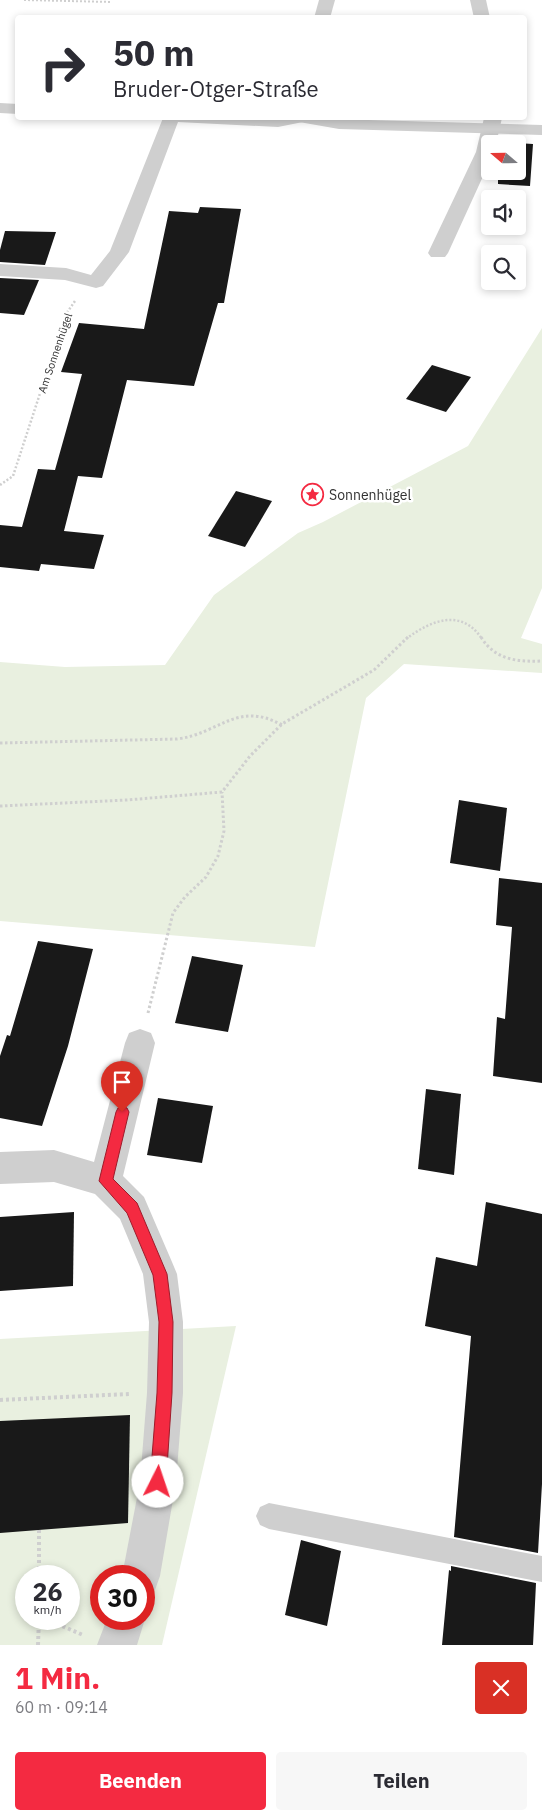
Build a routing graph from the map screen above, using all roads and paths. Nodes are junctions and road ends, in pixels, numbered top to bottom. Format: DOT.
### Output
graph roads {
  1 [pos="24,0"];
  2 [pos="327,0"];
  3 [pos="478,0"];
  4 [pos="112,2"];
  5 [pos="323,15"];
  6 [pos="481,15"];
  7 [pos="0,108"];
  8 [pos="15,109"];
  9 [pos="170,120"];
  10 [pos="230,120"];
  11 [pos="288,120"];
  12 [pos="317,120"];
  13 [pos="492,123"];
  14 [pos="542,130"];
  15 [pos="438,253"];
  16 [pos="0,270"];
  17 [pos="96,282"];
  18 [pos="0,485"];
  19 [pos="542,661"];
  20 [pos="282,725"];
  21 [pos="0,743"];
  22 [pos="222,792"];
  23 [pos="0,806"];
  24 [pos="140,1043"];
  25 [pos="0,1168"];
  26 [pos="106,1181"];
  27 [pos="165,1393"];
  28 [pos="0,1400"];
  29 [pos="270,1516"];
  30 [pos="39,1530"];
  31 [pos="39,1565"];
  32 [pos="143,1565"];
  33 [pos="542,1568"];
  34 [pos="39,1630"];
  35 [pos="74,1630"];
  36 [pos="114,1630"];
  37 [pos="103,1641"];
  38 [pos="38,1645"];
  1 -- 4 [label="path"];
  2 -- 5 [label="street"];
  3 -- 6 [label="street"];
  7 -- 8 [label="street"];
  9 -- 17 [label="street"];
  10 -- 11 [label="street"];
  12 -- 13 [label="street"];
  13 -- 14 [label="street"];
  13 -- 15 [label="street"];
  16 -- 17 [label="street"];
  17 -- 18 [label="path, Am Sonnenhügel"];
  19 -- 20 [label="path"];
  20 -- 21 [label="path"];
  20 -- 22 [label="path"];
  22 -- 23 [label="path"];
  22 -- 24 [label="path"];
  24 -- 26 [label="street"];
  25 -- 26 [label="street"];
  26 -- 27 [label="street"];
  27 -- 28 [label="path"];
  27 -- 32 [label="street"];
  29 -- 33 [label="lane"];
  30 -- 31 [label="path"];
  34 -- 38 [label="path"];
  35 -- 37 [label="path"];
  36 -- 37 [label="street"];
}
